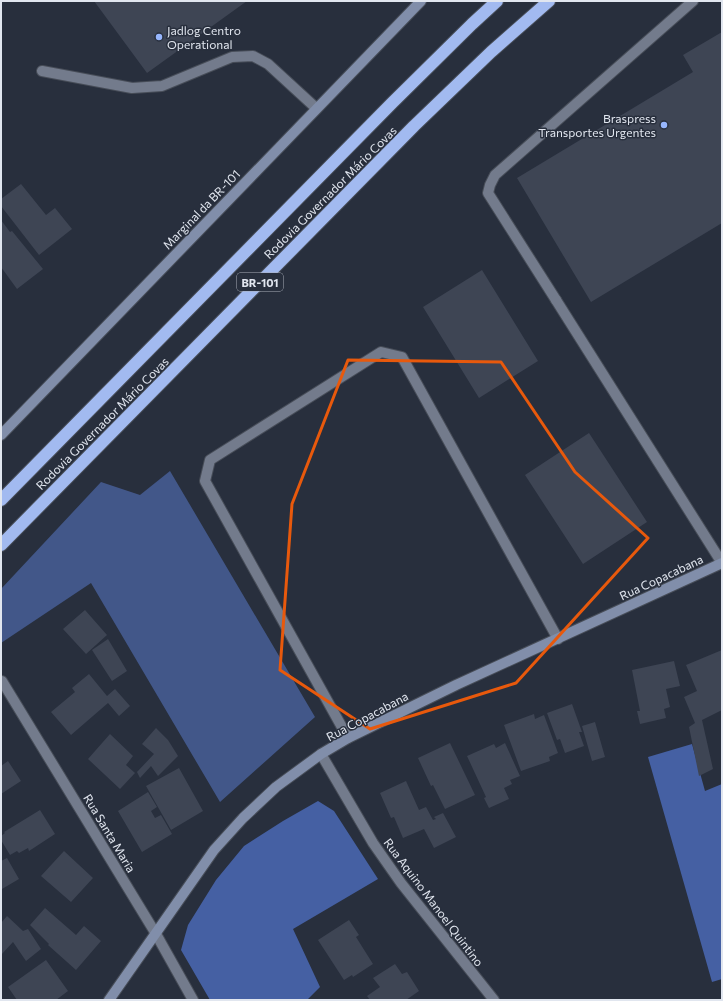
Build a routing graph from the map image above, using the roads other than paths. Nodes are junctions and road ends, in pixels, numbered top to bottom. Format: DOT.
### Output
graph roads {
  1 [pos="421,1"];
  2 [pos="497,1"];
  3 [pos="549,1"];
  4 [pos="693,1"];
  5 [pos="42,71"];
  6 [pos="316,108"];
  7 [pos="1,435"];
  8 [pos="1,500"];
  9 [pos="1,545"];
  10 [pos="722,563"];
  11 [pos="558,639"];
  12 [pos="2,681"];
  13 [pos="348,738"];
  14 [pos="321,754"];
  15 [pos="156,934"];
  16 [pos="109,1000"];
  17 [pos="193,1000"];
  18 [pos="494,1000"];
  1 -- 6 [label="main road, Marginal da BR-101"];
  2 -- 8 [label="highway, Rodovia Governador Mário Covas / BR-101"];
  3 -- 9 [label="highway, Rodovia Governador Mário Covas / BR-101"];
  4 -- 10 [label="street"];
  5 -- 6 [label="street"];
  6 -- 7 [label="main road, Marginal da BR-101"];
  10 -- 11 [label="main road, Rua Copacabana"];
  11 -- 13 [label="main road, Rua Copacabana"];
  11 -- 13 [label="street"];
  12 -- 15 [label="street, Rua Santa Maria"];
  13 -- 14 [label="main road, Rua Copacabana"];
  14 -- 15 [label="main road, Rua Copacabana"];
  14 -- 18 [label="street, Rua Aquino Manoel Quintino"];
  15 -- 16 [label="main road, Rua Copacabana"];
  15 -- 17 [label="street, Rua Santa Maria"];
}
